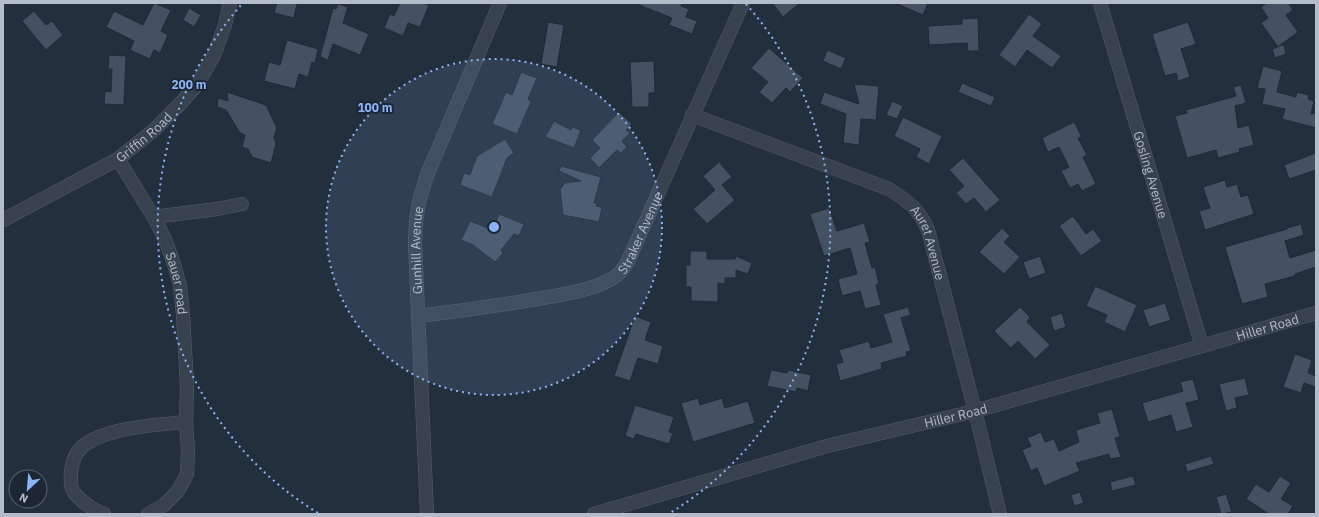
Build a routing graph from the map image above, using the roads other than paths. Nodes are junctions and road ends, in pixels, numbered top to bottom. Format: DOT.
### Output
graph roads {
  1 [pos="230,3"];
  2 [pos="500,3"];
  3 [pos="743,3"];
  4 [pos="1100,3"];
  5 [pos="692,115"];
  6 [pos="118,159"];
  7 [pos="242,204"];
  8 [pos="153,217"];
  9 [pos="3,220"];
  10 [pos="1316,312"];
  11 [pos="419,316"];
  12 [pos="1202,346"];
  13 [pos="975,411"];
  14 [pos="186,422"];
  15 [pos="104,514"];
  16 [pos="148,514"];
  17 [pos="427,514"];
  18 [pos="594,514"];
  19 [pos="1000,514"];
  1 -- 6 [label="street, Griffin Road"];
  2 -- 11 [label="street, Gunhill Avenue"];
  3 -- 5 [label="street, Straker Avenue"];
  4 -- 12 [label="street, Gosling Avenue"];
  5 -- 11 [label="street, Straker Avenue"];
  5 -- 13 [label="street, Auret Avenue"];
  6 -- 8 [label="street, Sauer road"];
  6 -- 9 [label="street, Griffin Road"];
  7 -- 8 [label="street"];
  8 -- 14 [label="street, Sauer road"];
  10 -- 12 [label="street, Hiller Road"];
  11 -- 17 [label="street, Gunhill Avenue"];
  12 -- 13 [label="street, Hiller Road"];
  13 -- 18 [label="street, Hiller Road"];
  13 -- 19 [label="street, Auret Avenue"];
  14 -- 15 [label="street"];
  14 -- 16 [label="street, Sauer road"];
}
